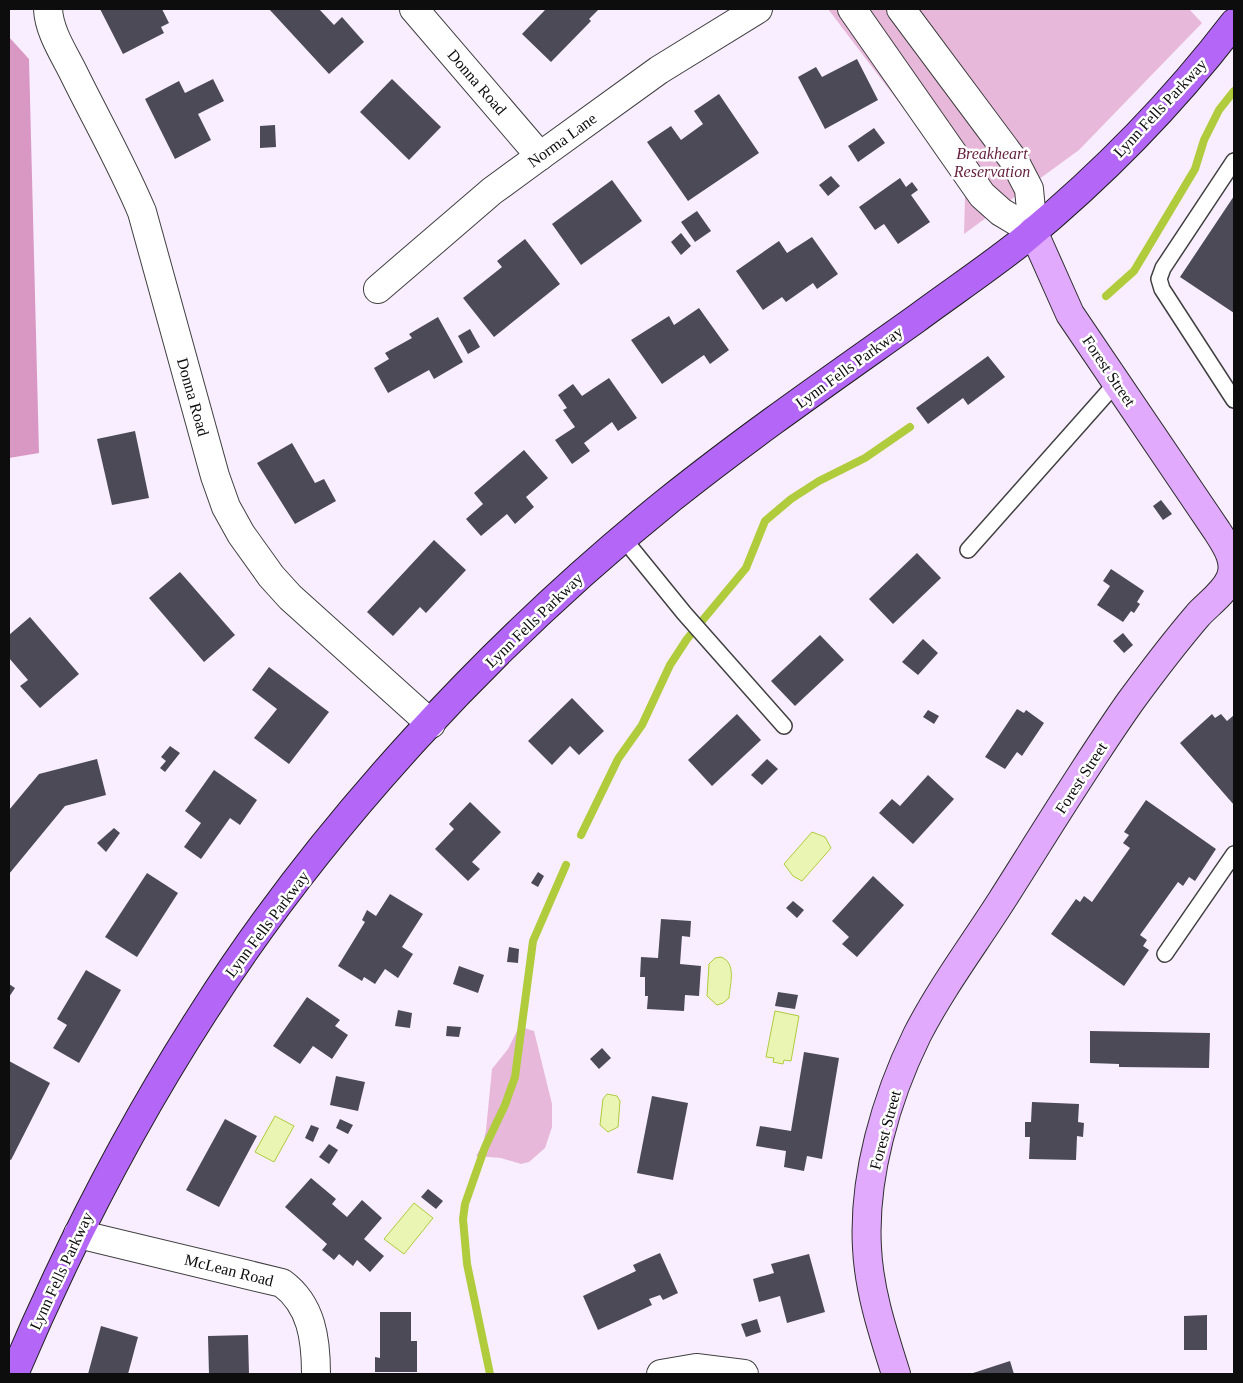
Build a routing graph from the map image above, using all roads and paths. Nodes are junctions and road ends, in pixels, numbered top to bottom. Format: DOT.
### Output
graph roads {
  1 [pos="48,9"];
  2 [pos="414,9"];
  3 [pos="758,9"];
  4 [pos="852,9"];
  5 [pos="901,9"];
  6 [pos="1234,23"];
  7 [pos="540,156"];
  8 [pos="1234,160"];
  9 [pos="1033,232"];
  10 [pos="378,289"];
  11 [pos="1116,382"];
  12 [pos="1234,400"];
  13 [pos="623,538"];
  14 [pos="968,550"];
  15 [pos="1230,585"];
  16 [pos="431,724"];
  17 [pos="784,726"];
  18 [pos="1234,854"];
  19 [pos="1165,954"];
  20 [pos="78,1234"];
  21 [pos="14,1374"];
  22 [pos="316,1374"];
  23 [pos="661,1374"];
  24 [pos="744,1374"];
  25 [pos="896,1374"];
  1 -- 16 [label="street, Donna Road"];
  2 -- 7 [label="street, Donna Road"];
  3 -- 7 [label="street, Norma Lane"];
  4 -- 9 [label="street"];
  5 -- 9 [label="street, Forest Street"];
  6 -- 9 [label="main road, Lynn Fells Parkway"];
  7 -- 10 [label="street, Norma Lane"];
  8 -- 12 [label="lane"];
  9 -- 11 [label="street, Forest Street"];
  9 -- 13 [label="main road, Lynn Fells Parkway"];
  11 -- 14 [label="lane"];
  11 -- 15 [label="street, Forest Street"];
  13 -- 16 [label="main road, Lynn Fells Parkway"];
  13 -- 17 [label="lane"];
  15 -- 25 [label="street, Forest Street"];
  16 -- 20 [label="main road, Lynn Fells Parkway"];
  18 -- 19 [label="lane"];
  20 -- 21 [label="main road, Lynn Fells Parkway"];
  20 -- 22 [label="street, McLean Road"];
  23 -- 24 [label="street"];
}
